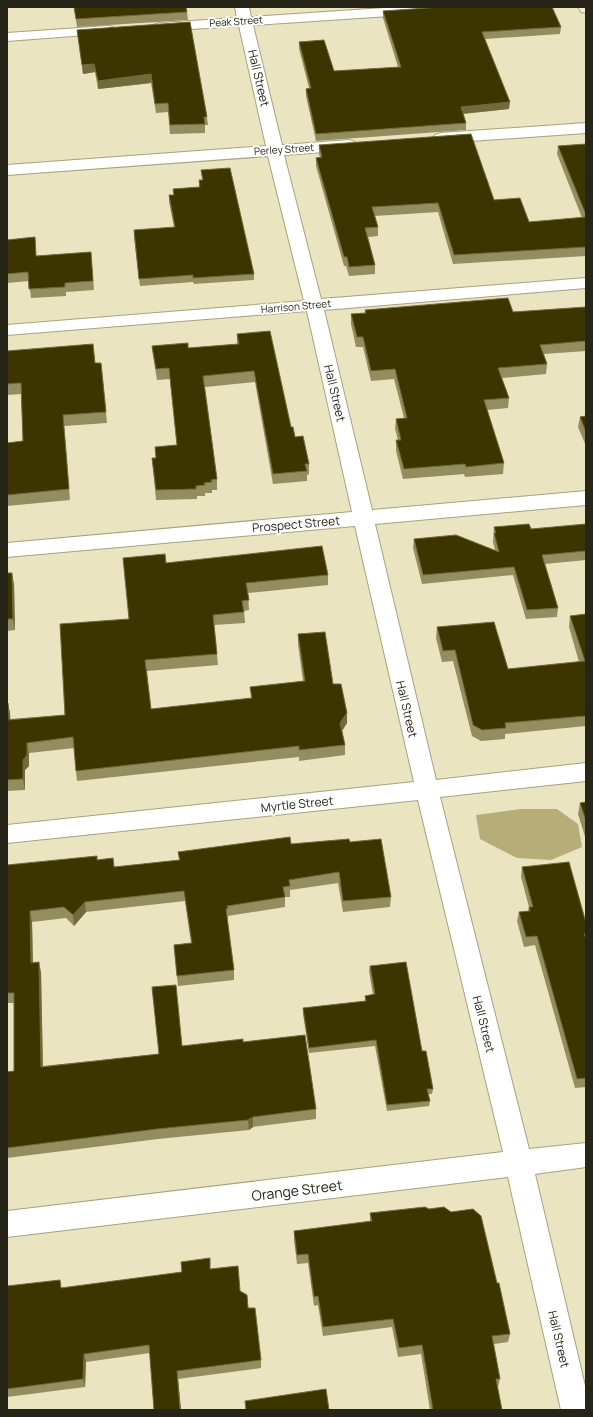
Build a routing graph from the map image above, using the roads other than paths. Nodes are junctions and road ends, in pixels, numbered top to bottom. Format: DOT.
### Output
graph roads {
  1 [pos="465,7"];
  2 [pos="244,14"];
  3 [pos="142,28"];
  4 [pos="118,29"];
  5 [pos="7,37"];
  6 [pos="586,128"];
  7 [pos="423,140"];
  8 [pos="366,144"];
  9 [pos="275,150"];
  10 [pos="7,170"];
  11 [pos="586,282"];
  12 [pos="314,305"];
  13 [pos="7,330"];
  14 [pos="586,498"];
  15 [pos="362,518"];
  16 [pos="7,550"];
  17 [pos="586,772"];
  18 [pos="427,790"];
  19 [pos="7,834"];
  20 [pos="586,1155"];
  21 [pos="519,1164"];
  22 [pos="7,1224"];
  23 [pos="576,1410"];
  1 -- 2 [label="street, Peak Street"];
  2 -- 3 [label="street, Peak Street"];
  2 -- 9 [label="street, Hall Street"];
  4 -- 5 [label="street"];
  6 -- 7 [label="street"];
  8 -- 9 [label="street, Perley Street"];
  9 -- 10 [label="street, Perley Street"];
  9 -- 12 [label="street, Hall Street"];
  11 -- 12 [label="street, Harrison Street"];
  12 -- 13 [label="street, Harrison Street"];
  12 -- 15 [label="street, Hall Street"];
  14 -- 15 [label="street, Prospect Street"];
  15 -- 16 [label="street, Prospect Street"];
  15 -- 18 [label="street, Hall Street"];
  17 -- 18 [label="street, Myrtle Street"];
  18 -- 19 [label="street, Myrtle Street"];
  18 -- 21 [label="street, Hall Street"];
  20 -- 21 [label="street, Orange Street"];
  21 -- 22 [label="street, Orange Street"];
  21 -- 23 [label="street, Hall Street"];
}
